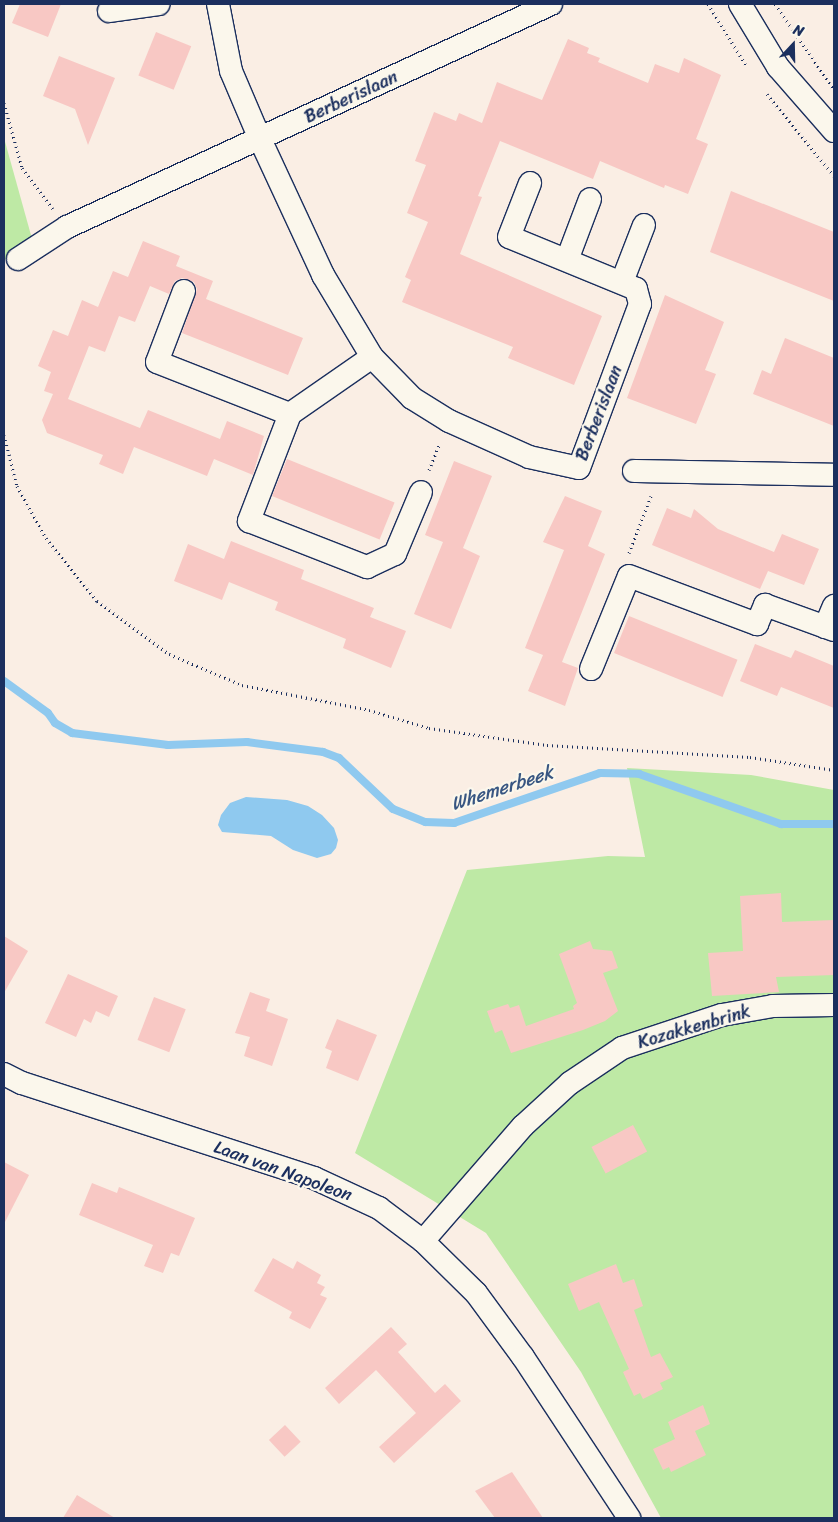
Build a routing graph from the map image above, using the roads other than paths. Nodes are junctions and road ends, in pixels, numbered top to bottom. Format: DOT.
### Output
graph roads {
  1 [pos="159,4"];
  2 [pos="218,4"];
  3 [pos="551,4"];
  4 [pos="740,4"];
  5 [pos="109,11"];
  6 [pos="834,131"];
  7 [pos="260,140"];
  8 [pos="530,182"];
  9 [pos="590,199"];
  10 [pos="644,224"];
  11 [pos="18,259"];
  12 [pos="567,260"];
  13 [pos="622,282"];
  14 [pos="184,291"];
  15 [pos="372,357"];
  16 [pos="290,414"];
  17 [pos="634,470"];
  18 [pos="834,475"];
  19 [pos="420,492"];
  20 [pos="834,606"];
  21 [pos="830,629"];
  22 [pos="591,669"];
  23 [pos="834,1005"];
  24 [pos="4,1074"];
  25 [pos="423,1241"];
  26 [pos="629,1518"];
  1 -- 5 [label="street"];
  2 -- 7 [label="street"];
  3 -- 7 [label="street, Berberislaan"];
  4 -- 6 [label="street"];
  7 -- 11 [label="street, Berberislaan"];
  7 -- 15 [label="street, Berberislaan"];
  8 -- 12 [label="street, Berberislaan"];
  9 -- 12 [label="street"];
  10 -- 13 [label="street"];
  12 -- 13 [label="street, Berberislaan"];
  13 -- 15 [label="street, Berberislaan"];
  14 -- 16 [label="street"];
  15 -- 16 [label="street"];
  16 -- 19 [label="street"];
  17 -- 18 [label="street"];
  20 -- 21 [label="street"];
  21 -- 22 [label="street"];
  23 -- 25 [label="street, Kozakkenbrink"];
  24 -- 25 [label="street, Laan van Napoleon"];
  25 -- 26 [label="street, Laan van Napoleon"];
}
